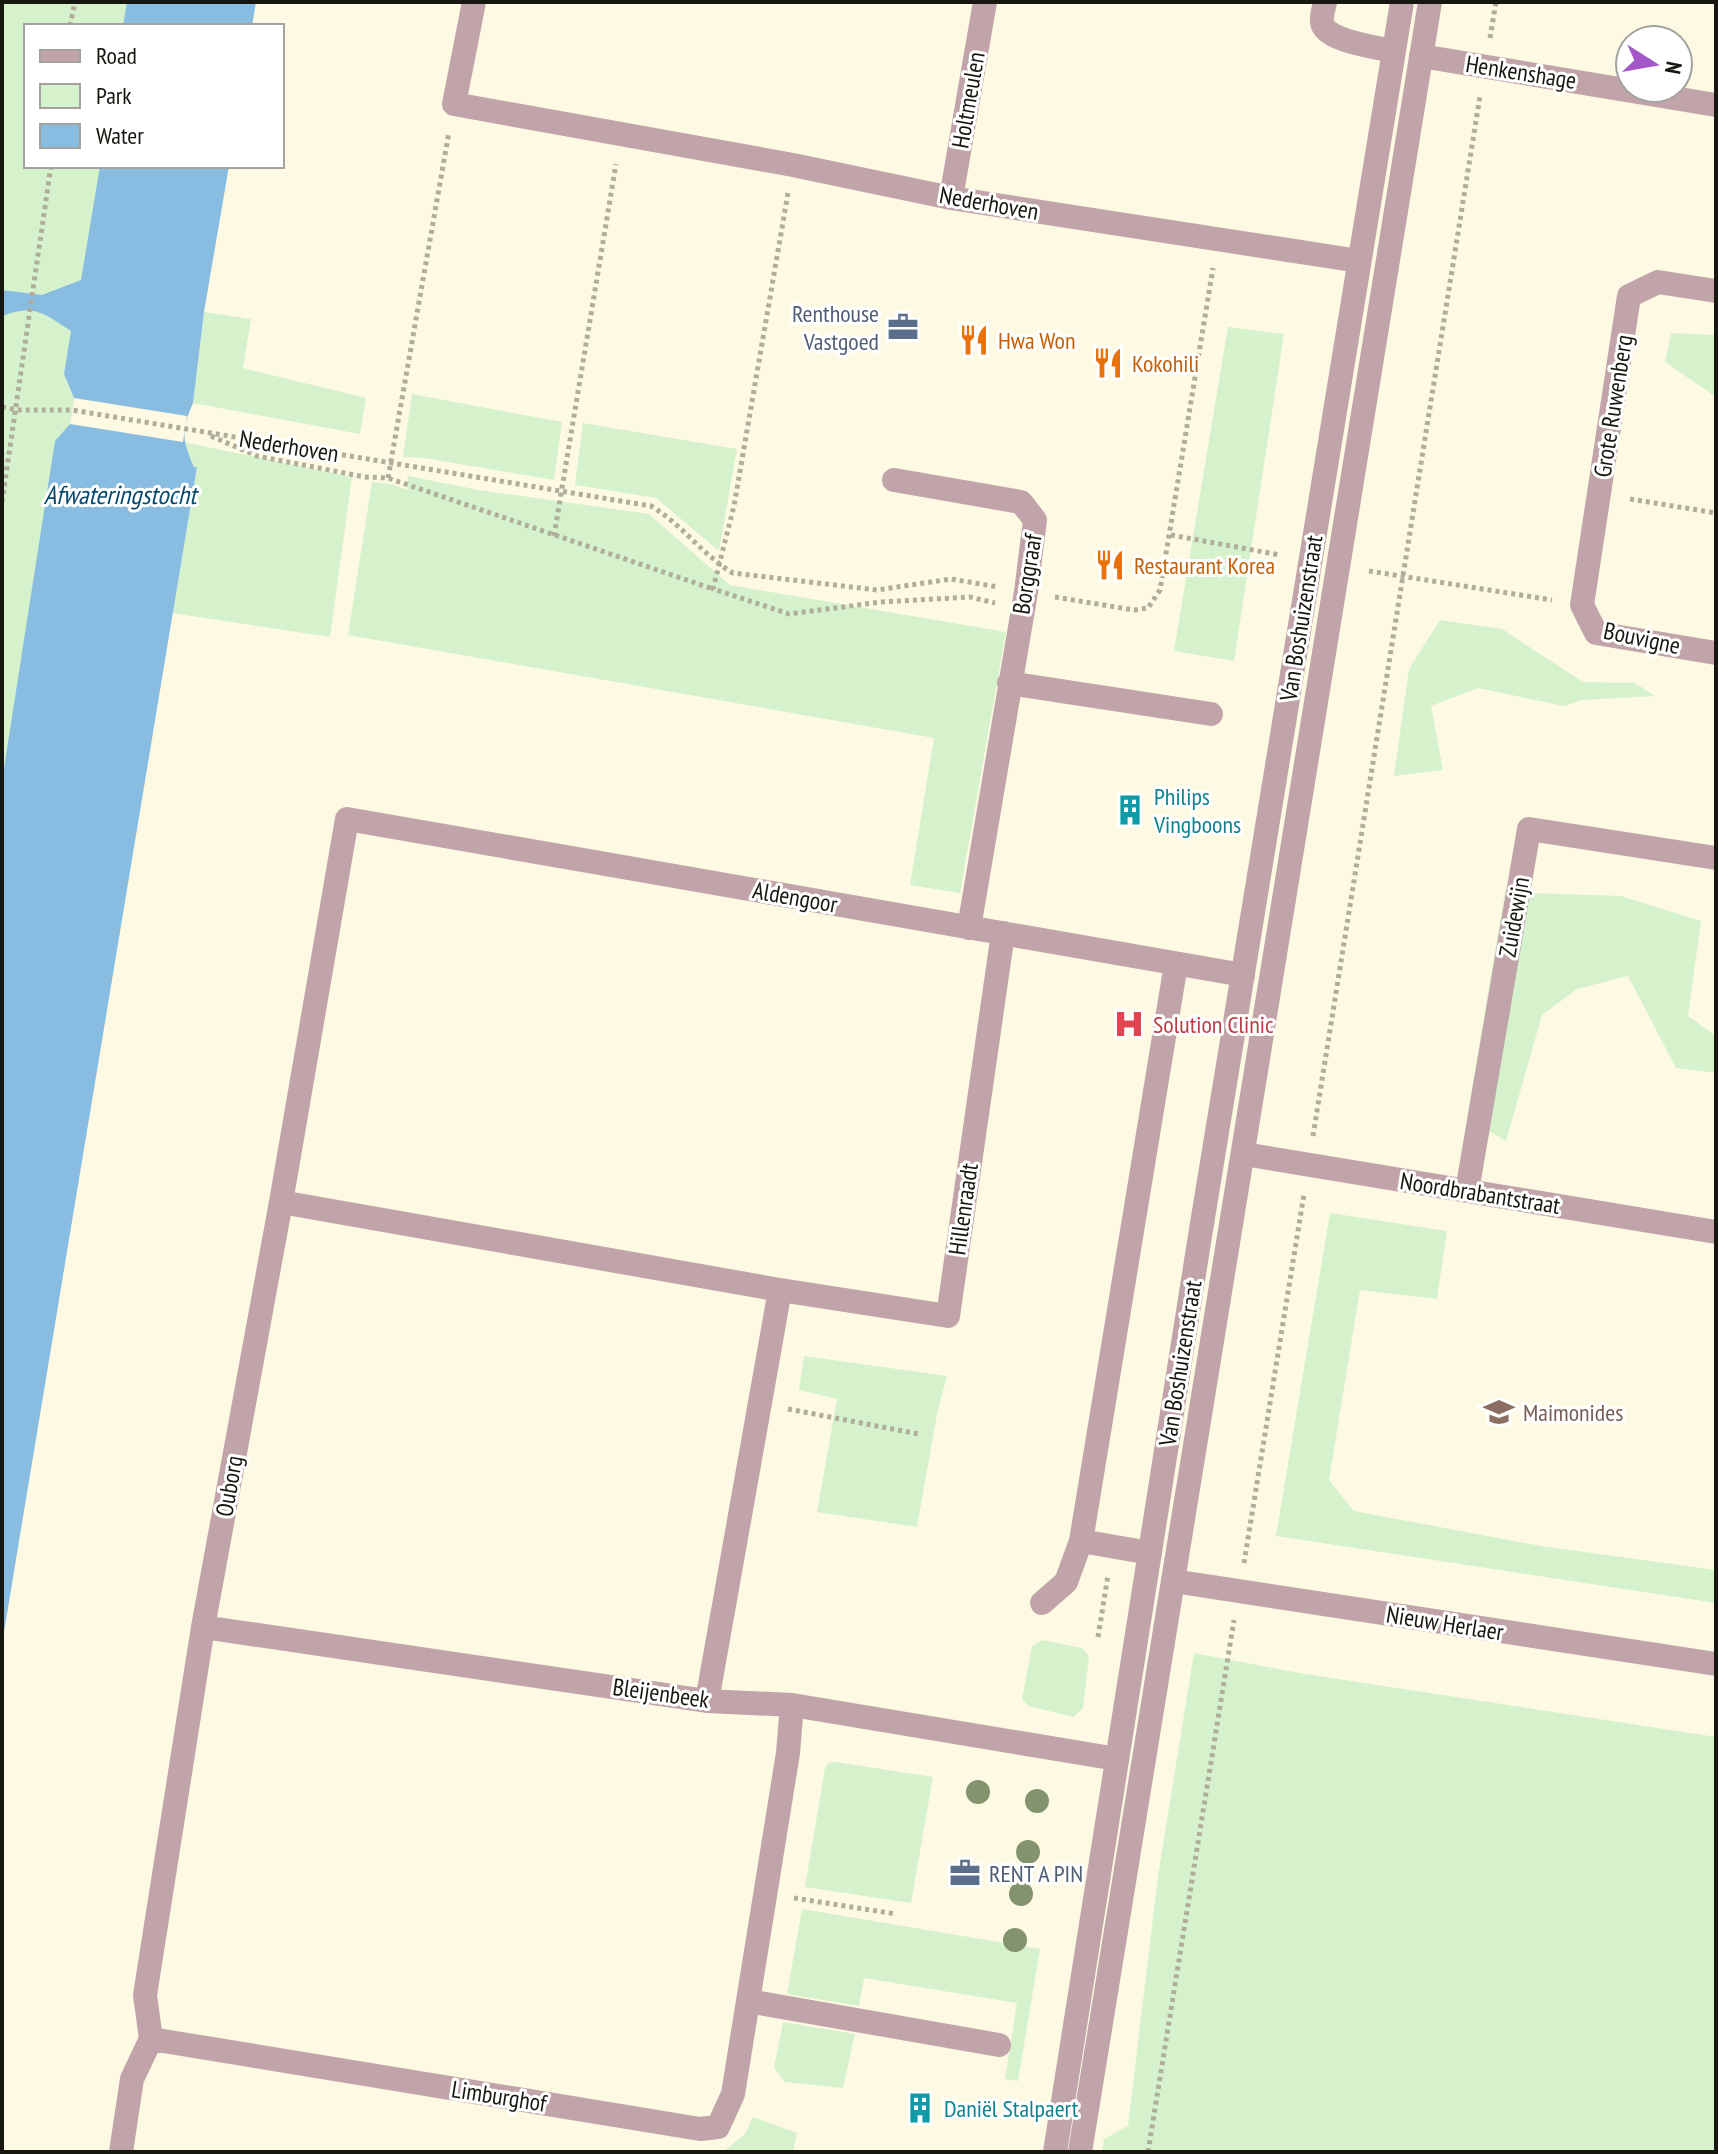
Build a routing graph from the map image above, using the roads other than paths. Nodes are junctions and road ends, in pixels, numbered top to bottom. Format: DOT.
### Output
graph roads {
  1 [pos="474,2"];
  2 [pos="985,2"];
  3 [pos="1325,2"];
  4 [pos="1402,2"];
  5 [pos="1430,2"];
  6 [pos="1392,51"];
  7 [pos="1421,56"];
  8 [pos="1716,105"];
  9 [pos="951,198"];
  10 [pos="1359,261"];
  11 [pos="1388,266"];
  12 [pos="1716,291"];
  13 [pos="894,480"];
  14 [pos="1582,605"];
  15 [pos="1716,653"];
  16 [pos="1009,683"];
  17 [pos="1211,714"];
  18 [pos="347,819"];
  19 [pos="1716,858"];
  20 [pos="969,928"];
  21 [pos="1003,933"];
  22 [pos="1176,964"];
  23 [pos="1243,975"];
  24 [pos="1270,980"];
  25 [pos="1215,1150"];
  26 [pos="1244,1154"];
  27 [pos="1467,1191"];
  28 [pos="281,1202"];
  29 [pos="1716,1232"];
  30 [pos="780,1290"];
  31 [pos="1081,1541"];
  32 [pos="1148,1565"];
  33 [pos="1173,1581"];
  34 [pos="1042,1603"];
  35 [pos="203,1627"];
  36 [pos="1716,1664"];
  37 [pos="707,1701"];
  38 [pos="792,1705"];
  39 [pos="1117,1759"];
  40 [pos="1143,1764"];
  41 [pos="748,2001"];
  42 [pos="151,2039"];
  43 [pos="999,2045"];
  44 [pos="121,2152"];
  45 [pos="1055,2152"];
  46 [pos="1080,2152"];
  1 -- 9 [label="street, Nederhoven"];
  2 -- 9 [label="street, Holtmeulen"];
  3 -- 6 [label="street"];
  4 -- 6 [label="street, Van Boshuizenstraat"];
  5 -- 7 [label="street, Van Boshuizenstraat"];
  6 -- 7 [label="street"];
  6 -- 10 [label="street, Van Boshuizenstraat"];
  7 -- 8 [label="street, Henkenshage"];
  7 -- 11 [label="street, Van Boshuizenstraat"];
  9 -- 10 [label="street, Nederhoven"];
  10 -- 11 [label="street"];
  10 -- 23 [label="street, Van Boshuizenstraat"];
  11 -- 24 [label="street, Van Boshuizenstraat"];
  12 -- 14 [label="street, Grote Ruwenberg"];
  13 -- 16 [label="street, Borggraaf"];
  14 -- 15 [label="street, Bouvigne"];
  16 -- 17 [label="street"];
  16 -- 20 [label="street, Borggraaf"];
  18 -- 20 [label="street, Aldengoor"];
  18 -- 28 [label="street, Ouborg"];
  19 -- 27 [label="street, Zuidewijn"];
  20 -- 21 [label="street, Aldengoor"];
  21 -- 22 [label="street, Aldengoor"];
  21 -- 30 [label="street, Hillenraadt"];
  22 -- 23 [label="street, Aldengoor"];
  22 -- 31 [label="street"];
  23 -- 24 [label="street"];
  23 -- 25 [label="street, Van Boshuizenstraat"];
  24 -- 26 [label="street, Van Boshuizenstraat"];
  25 -- 26 [label="street"];
  25 -- 32 [label="street, Van Boshuizenstraat"];
  26 -- 27 [label="street, Noordbrabantstraat"];
  26 -- 33 [label="street, Van Boshuizenstraat"];
  27 -- 29 [label="street, Noordbrabantstraat"];
  28 -- 30 [label="street, Hillenraadt"];
  28 -- 35 [label="street, Ouborg"];
  30 -- 37 [label="street"];
  31 -- 32 [label="street"];
  31 -- 34 [label="street"];
  32 -- 33 [label="street"];
  32 -- 39 [label="street, Van Boshuizenstraat"];
  33 -- 36 [label="street, Nieuw Herlaer"];
  33 -- 40 [label="street, Van Boshuizenstraat"];
  35 -- 37 [label="street, Bleijenbeek"];
  35 -- 42 [label="street, Ouborg"];
  37 -- 38 [label="street, Bleijenbeek"];
  38 -- 39 [label="street, Bleijenbeek"];
  38 -- 41 [label="street, Limburghof"];
  39 -- 40 [label="street"];
  39 -- 45 [label="street, Van Boshuizenstraat"];
  40 -- 46 [label="street, Van Boshuizenstraat"];
  41 -- 42 [label="street, Limburghof"];
  41 -- 43 [label="street"];
  42 -- 44 [label="street"];
}
